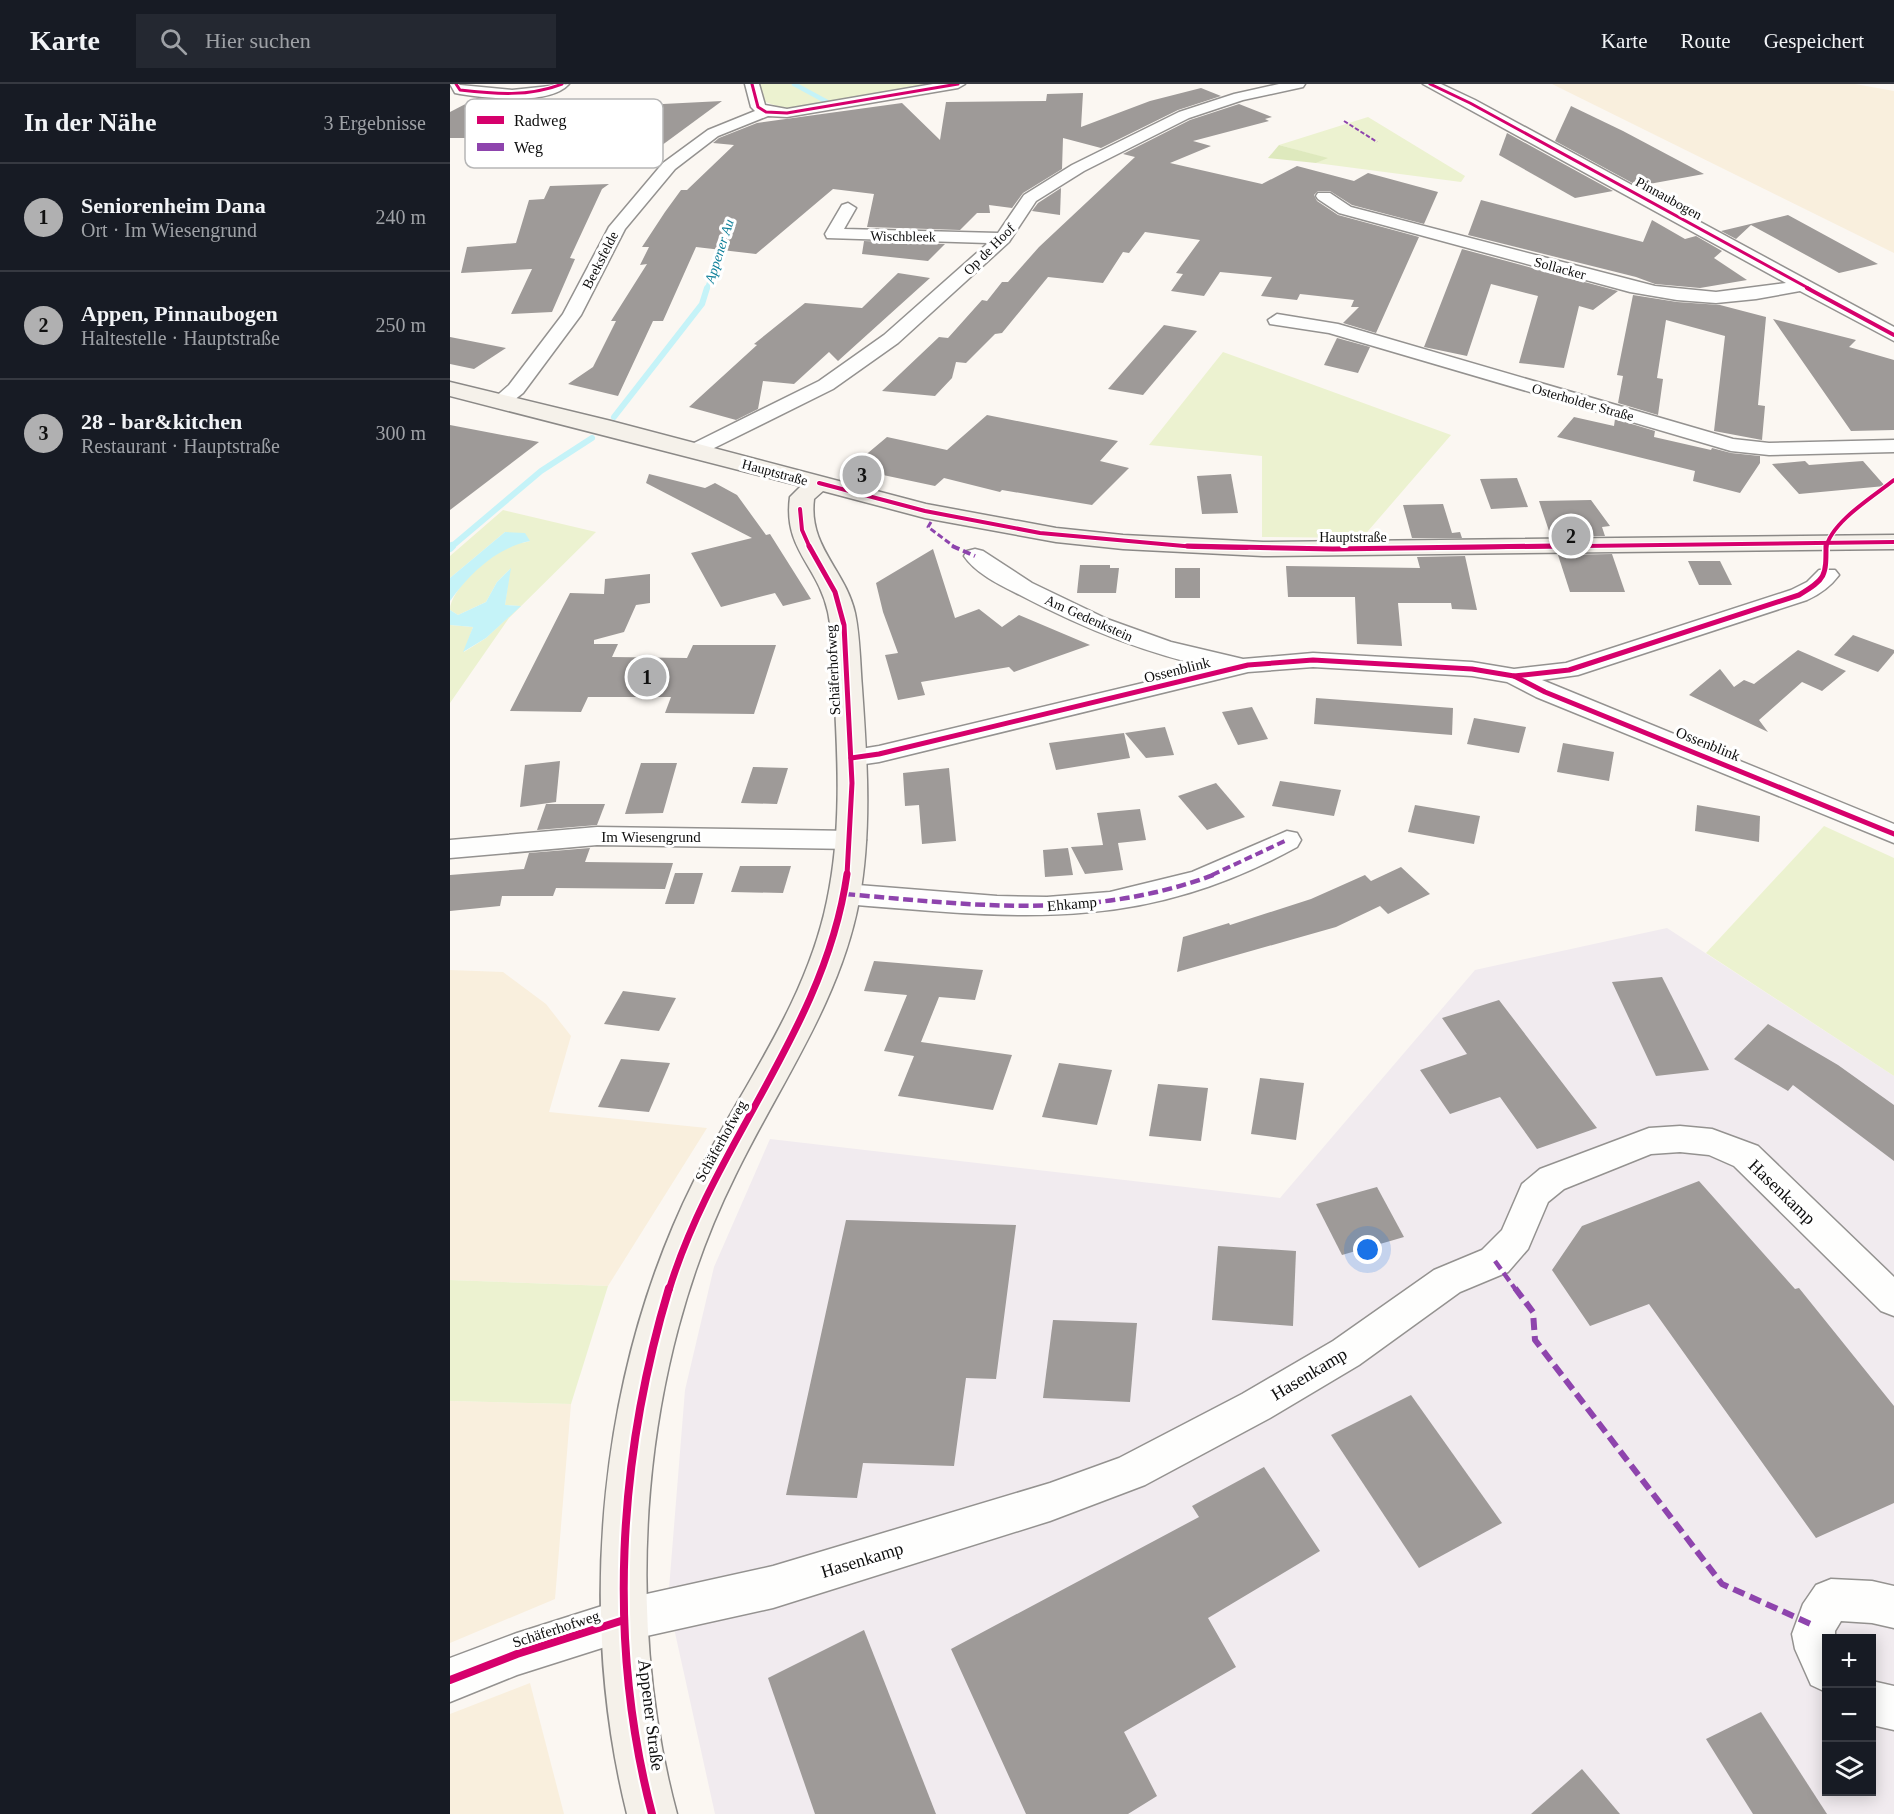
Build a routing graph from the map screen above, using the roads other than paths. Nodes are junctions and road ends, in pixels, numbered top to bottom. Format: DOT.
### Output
graph roads {
  1 [pos="456,84"];
  2 [pos="562,84"];
  3 [pos="752,84"];
  4 [pos="958,84"];
  5 [pos="1298,84"];
  6 [pos="1431,84"];
  7 [pos="766,112"];
  8 [pos="1324,196"];
  9 [pos="848,208"];
  10 [pos="1003,238"];
  11 [pos="1803,285"];
  12 [pos="1277,320"];
  13 [pos="1894,335"];
  14 [pos="450,389"];
  15 [pos="502,400"];
  16 [pos="1894,446"];
  17 [pos="695,450"];
  18 [pos="819,483"];
  19 [pos="850,492"];
  20 [pos="804,537"];
  21 [pos="1894,542"];
  22 [pos="975,556"];
  23 [pos="1827,575"];
  24 [pos="1248,665"];
  25 [pos="1514,676"];
  26 [pos="851,758"];
  27 [pos="1894,834"];
  28 [pos="852,840"];
  29 [pos="1287,840"];
  30 [pos="450,849"];
  31 [pos="845,894"];
  32 [pos="1894,1300"];
  33 [pos="1894,1607"];
  34 [pos="624,1620"];
  35 [pos="1822,1661"];
  36 [pos="450,1680"];
  37 [pos="1876,1704"];
  38 [pos="1894,1708"];
  39 [pos="652,1814"];
  1 -- 2 [label="street"];
  3 -- 7 [label="street"];
  4 -- 7 [label="street, Beeksfelde"];
  5 -- 10 [label="street, Op de Hoof"];
  6 -- 11 [label="street, Pinnaubogen"];
  7 -- 15 [label="street, Beeksfelde"];
  8 -- 11 [label="street, Sollacker"];
  9 -- 10 [label="street, Wischbleek"];
  10 -- 17 [label="street, Op de Hoof"];
  11 -- 13 [label="street, Pinnaubogen"];
  12 -- 16 [label="street, Osterholder Straße"];
  14 -- 15 [label="main road, Hauptstraße"];
  15 -- 17 [label="main road, Hauptstraße"];
  17 -- 18 [label="main road, Hauptstraße"];
  18 -- 19 [label="main road, Hauptstraße"];
  18 -- 20 [label="main road, Schäferhofweg"];
  19 -- 20 [label="main road"];
  19 -- 21 [label="main road, Hauptstraße"];
  20 -- 26 [label="main road, Schäferhofweg"];
  22 -- 24 [label="street, Am Gedenkstein"];
  23 -- 25 [label="street, Ossenblink"];
  24 -- 25 [label="street, Ossenblink"];
  24 -- 26 [label="street, Ossenblink"];
  25 -- 27 [label="street, Ossenblink"];
  26 -- 28 [label="main road, Schäferhofweg"];
  28 -- 30 [label="street, Im Wiesengrund"];
  28 -- 31 [label="main road, Schäferhofweg"];
  29 -- 31 [label="street, Ehkamp"];
  31 -- 34 [label="main road, Schäferhofweg"];
  32 -- 34 [label="street, Hasenkamp"];
  33 -- 35 [label="street"];
  34 -- 36 [label="street, Schäferhofweg"];
  34 -- 39 [label="main road, Appener Straße"];
  37 -- 38 [label="street"];
}
